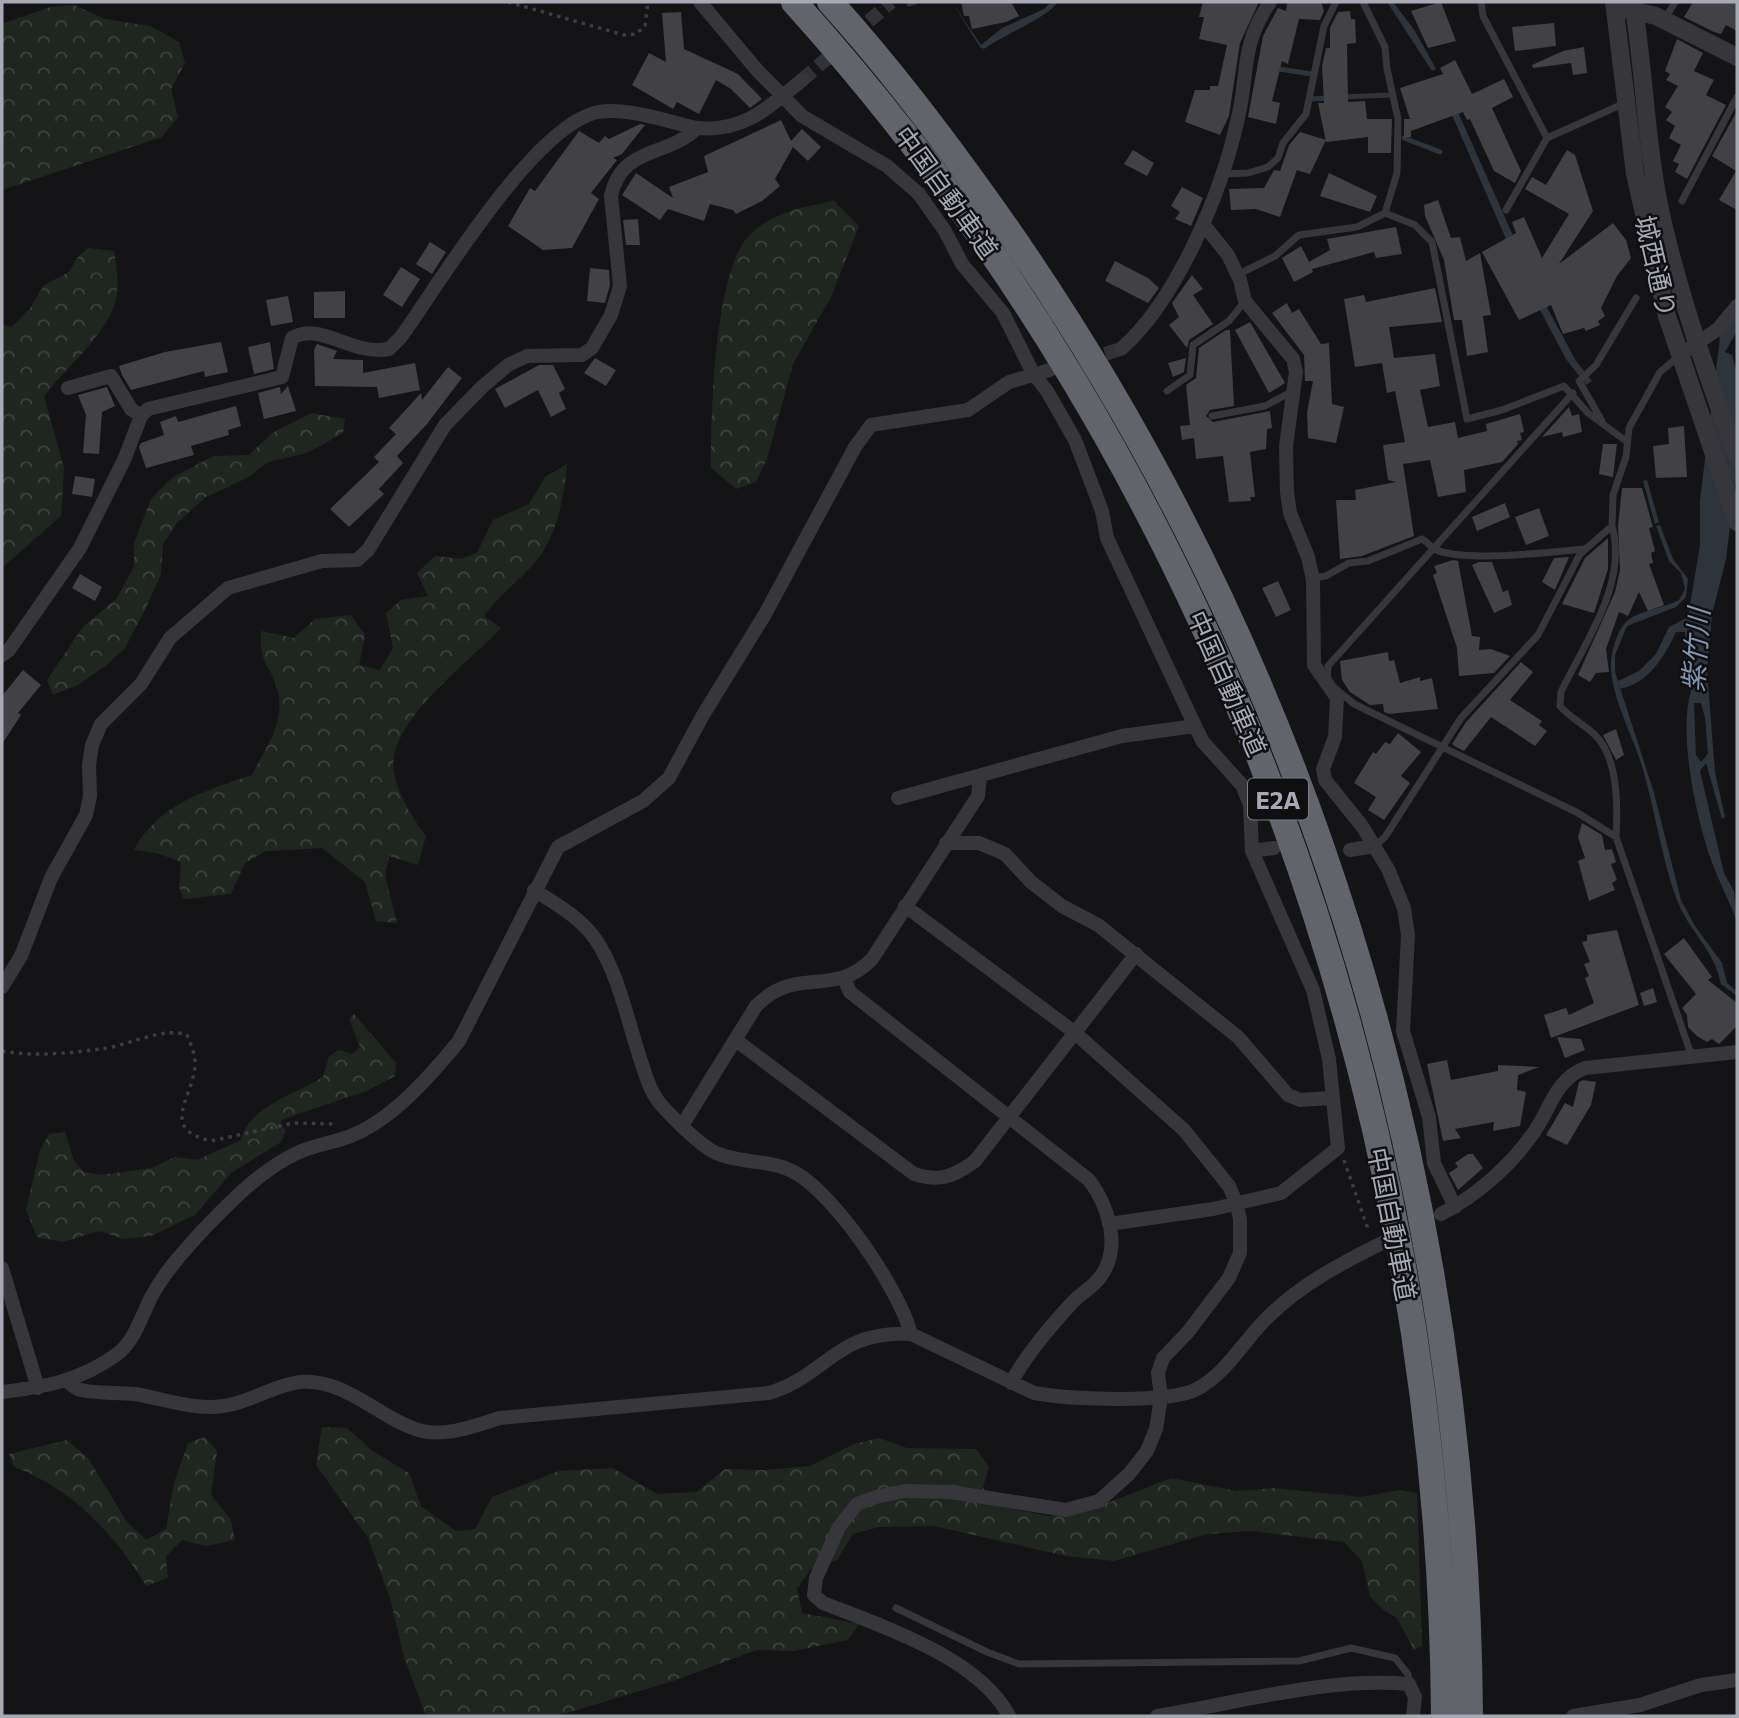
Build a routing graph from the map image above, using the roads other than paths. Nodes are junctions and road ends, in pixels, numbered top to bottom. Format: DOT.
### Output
graph roads {
  1 [pos="700,2"];
  2 [pos="794,2"];
  3 [pos="830,2"];
  4 [pos="1270,2"];
  5 [pos="1336,2"];
  6 [pos="1363,2"];
  7 [pos="1481,2"];
  8 [pos="1675,2"];
  9 [pos="1624,5"];
  10 [pos="1665,20"];
  11 [pos="1737,57"];
  12 [pos="802,80"];
  13 [pos="782,97"];
  14 [pos="1737,97"];
  15 [pos="1635,101"];
  16 [pos="697,128"];
  17 [pos="1547,138"];
  18 [pos="1223,174"];
  19 [pos="1682,201"];
  20 [pos="1506,210"];
  21 [pos="1385,213"];
  22 [pos="1204,225"];
  23 [pos="1237,275"];
  24 [pos="1636,298"];
  25 [pos="1245,301"];
  26 [pos="1737,306"];
  27 [pos="1121,349"];
  28 [pos="1688,351"];
  29 [pos="1050,370"];
  30 [pos="1033,373"];
  31 [pos="68,388"];
  32 [pos="1167,391"];
  33 [pos="1293,391"];
  34 [pos="1573,393"];
  35 [pos="141,416"];
  36 [pos="1212,416"];
  37 [pos="1605,425"];
  38 [pos="1626,440"];
  39 [pos="1737,457"];
  40 [pos="1737,521"];
  41 [pos="1612,526"];
  42 [pos="1433,549"];
  43 [pos="1584,549"];
  44 [pos="1312,578"];
  45 [pos="2,655"];
  46 [pos="1328,685"];
  47 [pos="1195,726"];
  48 [pos="1441,747"];
  49 [pos="980,777"];
  50 [pos="898,798"];
  51 [pos="1616,836"];
  52 [pos="946,843"];
  53 [pos="1374,846"];
  54 [pos="1274,848"];
  55 [pos="1350,850"];
  56 [pos="1252,851"];
  57 [pos="534,890"];
  58 [pos="905,906"];
  59 [pos="1136,954"];
  60 [pos="844,979"];
  61 [pos="2,987"];
  62 [pos="1074,1032"];
  63 [pos="737,1041"];
  64 [pos="1737,1052"];
  65 [pos="1692,1057"];
  66 [pos="1331,1098"];
  67 [pos="1009,1116"];
  68 [pos="683,1124"];
  69 [pos="1236,1202"];
  70 [pos="1455,1207"];
  71 [pos="1441,1214"];
  72 [pos="1109,1224"];
  73 [pos="1378,1245"];
  74 [pos="2,1268"];
  75 [pos="911,1334"];
  76 [pos="68,1382"];
  77 [pos="1011,1383"];
  78 [pos="38,1388"];
  79 [pos="2,1392"];
  80 [pos="1161,1397"];
  81 [pos="896,1608"];
  82 [pos="1737,1680"];
  83 [pos="1409,1685"];
  84 [pos="1009,1716"];
  85 [pos="1157,1716"];
  86 [pos="1413,1716"];
  87 [pos="1444,1716"];
  88 [pos="1470,1716"];
  89 [pos="1573,1716"];
  1 -- 13 [label="street"];
  2 -- 87 [label="highway, 中国自動車道 / E2A"];
  3 -- 88 [label="highway, 中国自動車道 / E2A"];
  4 -- 18 [label="street"];
  5 -- 18 [label="lane"];
  6 -- 21 [label="lane"];
  7 -- 17 [label="lane"];
  8 -- 10 [label="lane"];
  9 -- 10 [label="street"];
  9 -- 15 [label="street, 城西通り"];
  10 -- 11 [label="street"];
  12 -- 13 [label="street"];
  13 -- 16 [label="street"];
  13 -- 30 [label="street"];
  14 -- 19 [label="lane"];
  15 -- 17 [label="lane"];
  15 -- 28 [label="street, 城西通り"];
  16 -- 35 [label="street"];
  16 -- 61 [label="street"];
  17 -- 20 [label="lane"];
  18 -- 22 [label="street"];
  21 -- 23 [label="lane"];
  21 -- 34 [label="lane"];
  22 -- 23 [label="street"];
  22 -- 27 [label="street"];
  23 -- 25 [label="street"];
  24 -- 37 [label="lane"];
  25 -- 32 [label="lane"];
  25 -- 33 [label="street"];
  26 -- 28 [label="street"];
  28 -- 38 [label="lane"];
  28 -- 39 [label="street, 城西通り"];
  28 -- 40 [label="street, 城西通り"];
  29 -- 30 [label="street"];
  30 -- 47 [label="street"];
  30 -- 57 [label="street"];
  31 -- 35 [label="street"];
  33 -- 36 [label="lane"];
  33 -- 44 [label="street"];
  34 -- 37 [label="lane"];
  34 -- 42 [label="lane"];
  35 -- 45 [label="street"];
  37 -- 38 [label="lane"];
  38 -- 41 [label="lane"];
  41 -- 43 [label="lane"];
  41 -- 51 [label="lane"];
  42 -- 43 [label="lane"];
  42 -- 44 [label="lane"];
  42 -- 46 [label="lane"];
  43 -- 48 [label="lane"];
  44 -- 46 [label="street"];
  46 -- 48 [label="lane"];
  46 -- 53 [label="street"];
  47 -- 49 [label="street"];
  47 -- 56 [label="street"];
  48 -- 51 [label="lane"];
  48 -- 53 [label="lane"];
  49 -- 50 [label="street"];
  49 -- 52 [label="street"];
  51 -- 65 [label="lane"];
  52 -- 58 [label="street"];
  52 -- 59 [label="street"];
  53 -- 55 [label="street"];
  53 -- 70 [label="street"];
  54 -- 56 [label="street"];
  56 -- 66 [label="street"];
  57 -- 68 [label="street"];
  57 -- 76 [label="street"];
  58 -- 60 [label="street"];
  58 -- 62 [label="street"];
  59 -- 62 [label="street"];
  59 -- 66 [label="street"];
  60 -- 63 [label="street"];
  60 -- 67 [label="street"];
  62 -- 67 [label="street"];
  62 -- 69 [label="street"];
  63 -- 67 [label="street"];
  63 -- 68 [label="street"];
  64 -- 65 [label="street"];
  65 -- 70 [label="street"];
  66 -- 69 [label="street"];
  67 -- 72 [label="street"];
  68 -- 75 [label="street"];
  69 -- 72 [label="street"];
  69 -- 80 [label="street"];
  70 -- 71 [label="street"];
  72 -- 77 [label="street"];
  73 -- 80 [label="street"];
  74 -- 78 [label="street"];
  75 -- 76 [label="street"];
  75 -- 77 [label="street"];
  76 -- 78 [label="street"];
  77 -- 80 [label="street"];
  78 -- 79 [label="street"];
  80 -- 84 [label="street"];
  81 -- 83 [label="lane"];
  82 -- 89 [label="street"];
  83 -- 85 [label="street"];
  83 -- 86 [label="street"];
}
